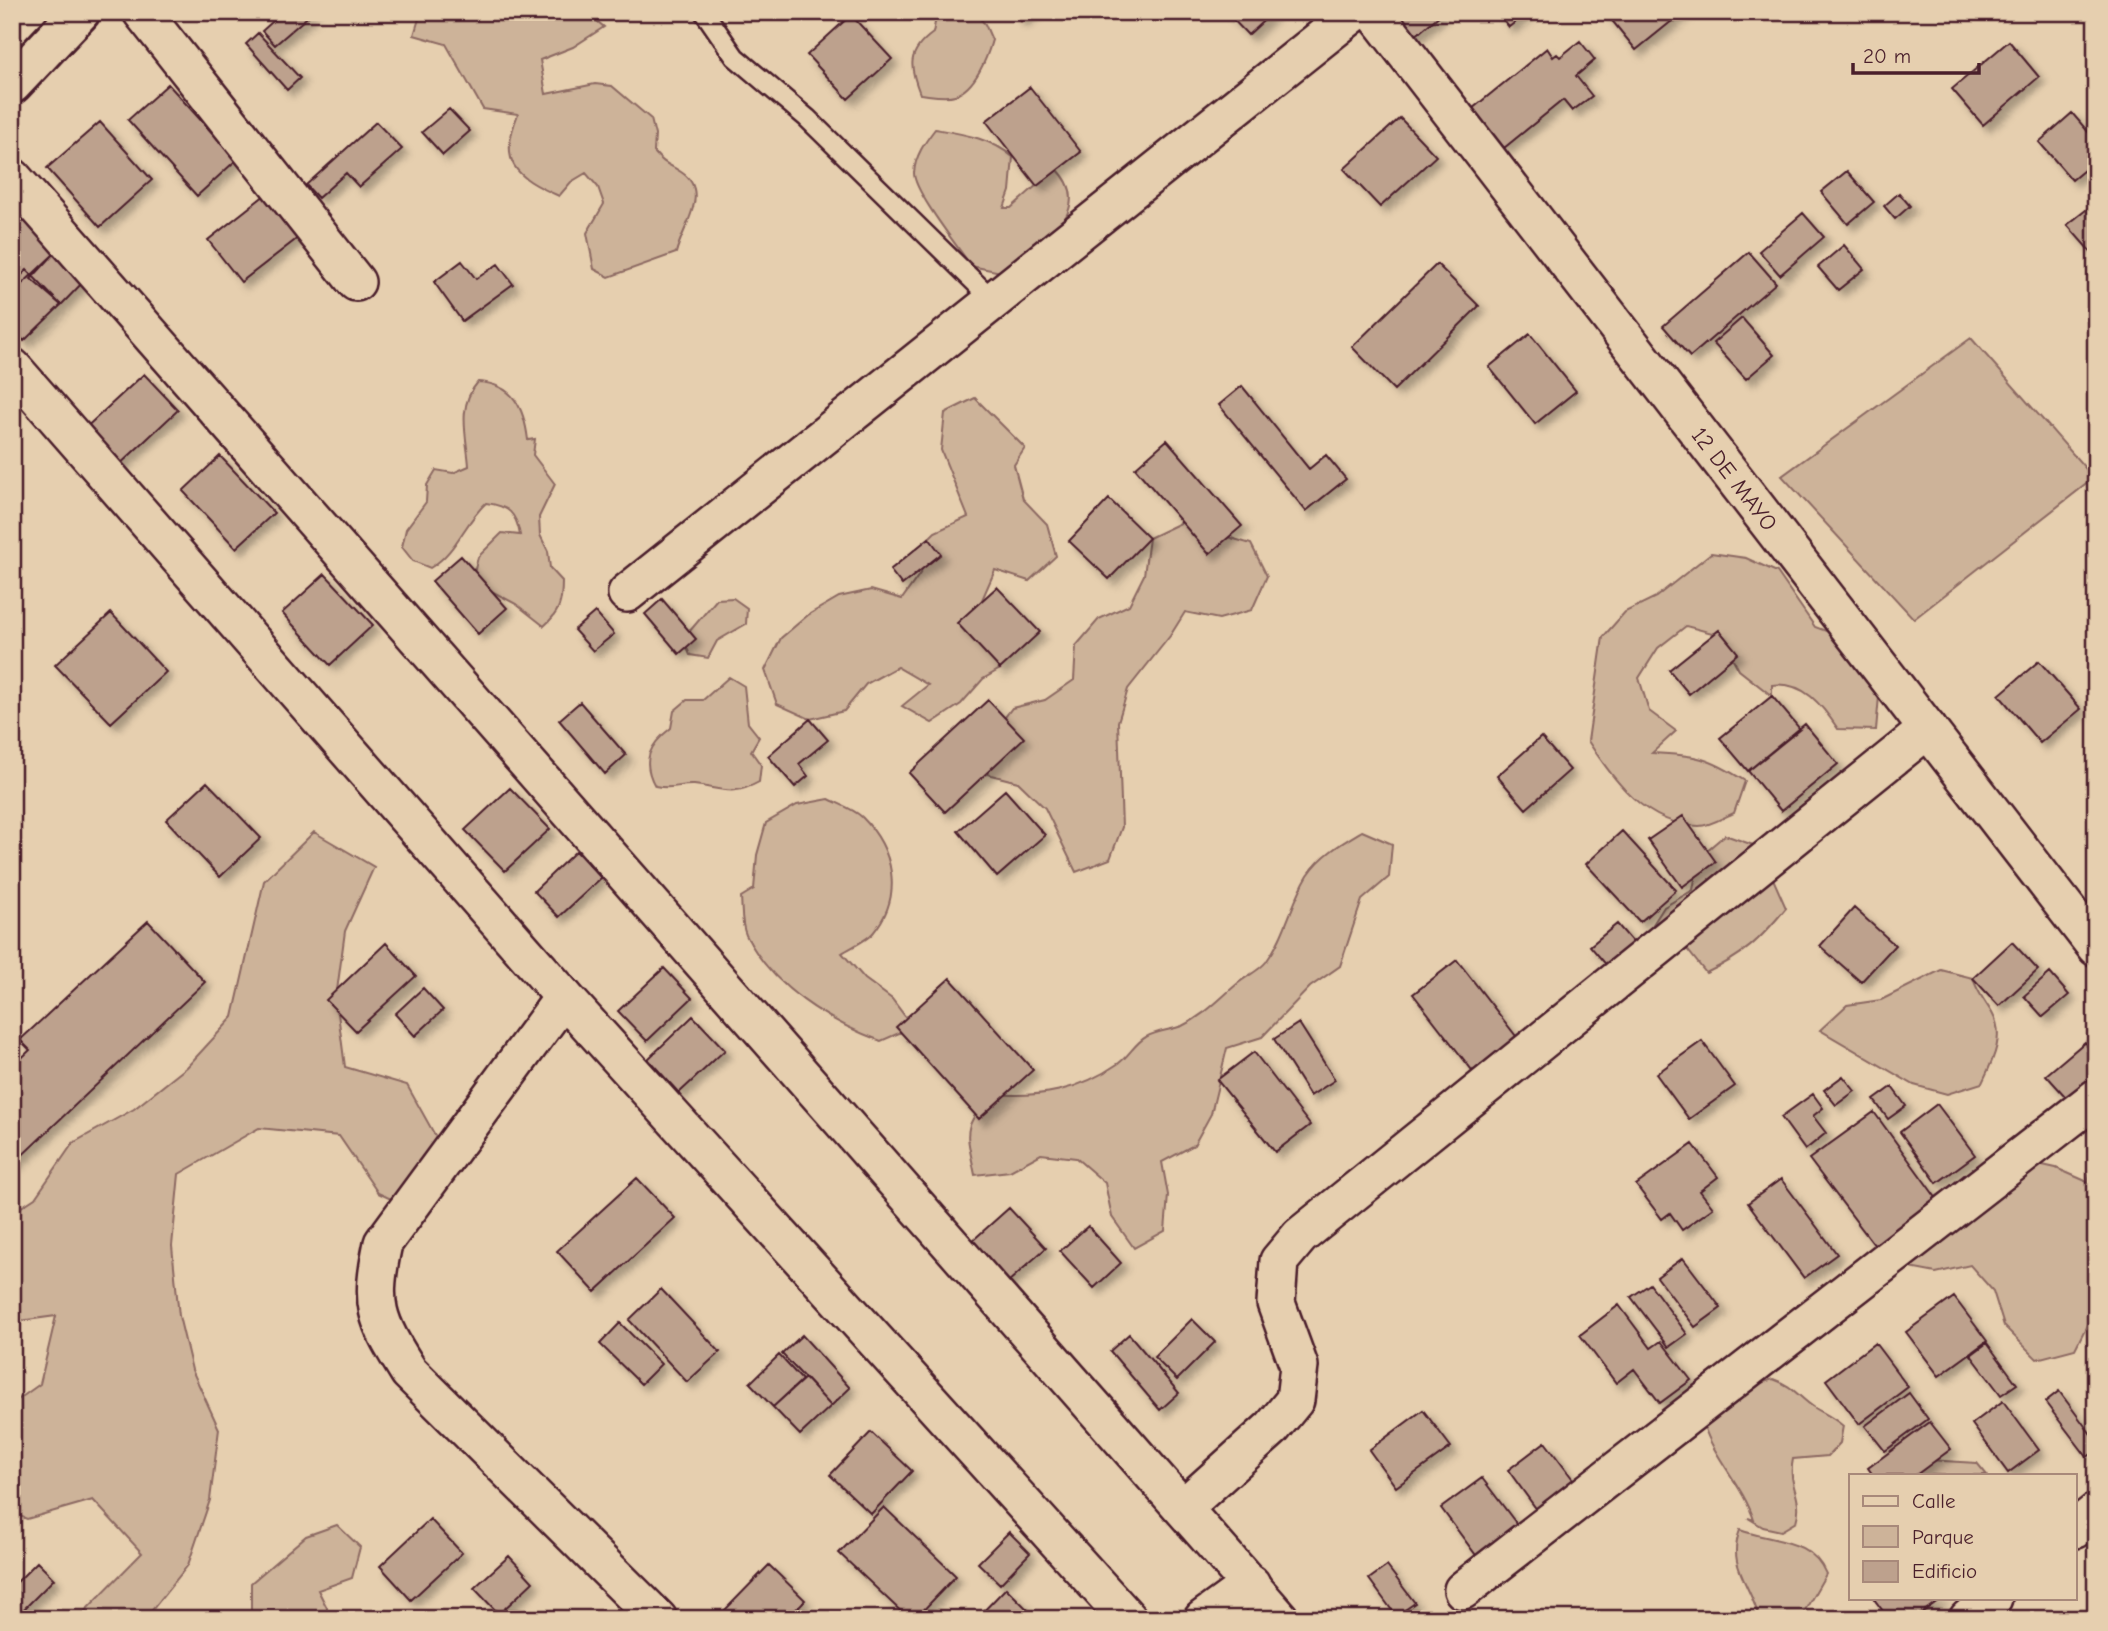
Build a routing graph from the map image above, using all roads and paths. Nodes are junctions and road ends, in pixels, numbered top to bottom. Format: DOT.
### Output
graph roads {
  1 [pos="80,12"];
  2 [pos="142,12"];
  3 [pos="704,12"];
  4 [pos="1355,12"];
  5 [pos="1374,12"];
  6 [pos="12,84"];
  7 [pos="12,177"];
  8 [pos="356,282"];
  9 [pos="994,301"];
  10 [pos="12,367"];
  11 [pos="627,593"];
  12 [pos="1928,729"];
  13 [pos="2096,947"];
  14 [pos="564,997"];
  15 [pos="2096,1098"];
  16 [pos="1184,1507"];
  17 [pos="2096,1512"];
  18 [pos="2076,1528"];
  19 [pos="1251,1584"];
  20 [pos="1463,1590"];
  21 [pos="1991,1600"];
  22 [pos="1122,1617"];
  23 [pos="658,1619"];
  24 [pos="1203,1619"];
  25 [pos="1280,1619"];
  26 [pos="1968,1619"];
  1 -- 6 [label="main road"];
  2 -- 8 [label="street"];
  3 -- 9 [label="lane"];
  4 -- 9 [label="street"];
  5 -- 12 [label="street, 12 DE MAYO"];
  7 -- 16 [label="street"];
  9 -- 11 [label="street"];
  10 -- 14 [label="street"];
  12 -- 13 [label="street, 12 DE MAYO"];
  12 -- 16 [label="street"];
  14 -- 22 [label="street"];
  14 -- 23 [label="street"];
  15 -- 20 [label="street"];
  16 -- 19 [label="street"];
  17 -- 18 [label="street"];
  19 -- 24 [label="street"];
  19 -- 25 [label="street"];
  21 -- 26 [label="street"];
}
